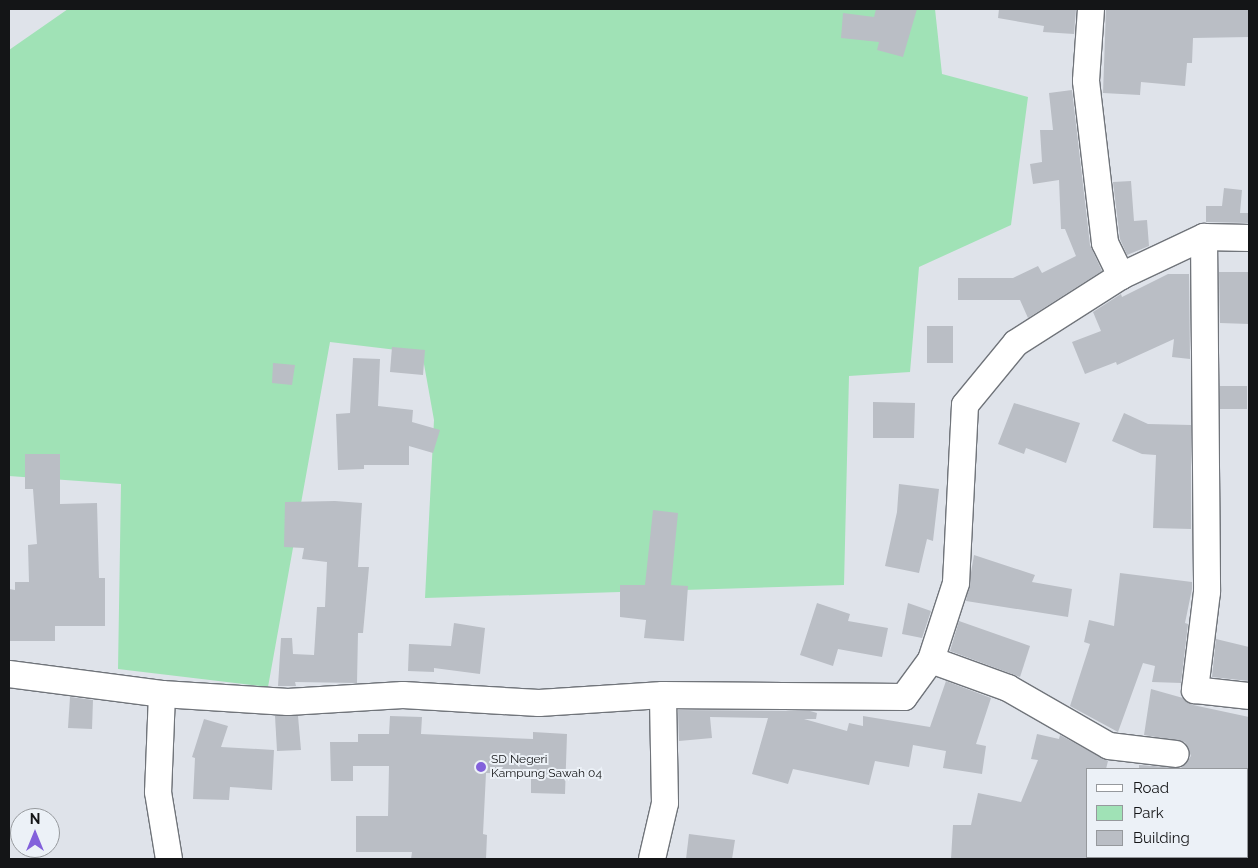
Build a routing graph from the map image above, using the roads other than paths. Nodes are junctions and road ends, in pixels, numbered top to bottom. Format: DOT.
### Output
graph roads {
  1 [pos="1091,9"];
  2 [pos="1204,237"];
  3 [pos="1249,238"];
  4 [pos="1121,276"];
  5 [pos="931,660"];
  6 [pos="9,674"];
  7 [pos="162,694"];
  8 [pos="663,696"];
  9 [pos="1249,696"];
  10 [pos="1176,754"];
  11 [pos="169,859"];
  12 [pos="652,859"];
  1 -- 4 [label="street"];
  2 -- 3 [label="street"];
  2 -- 4 [label="street"];
  2 -- 9 [label="street"];
  4 -- 5 [label="street"];
  5 -- 8 [label="street"];
  5 -- 10 [label="street"];
  6 -- 7 [label="street"];
  7 -- 8 [label="street"];
  7 -- 11 [label="street"];
  8 -- 12 [label="street"];
}
